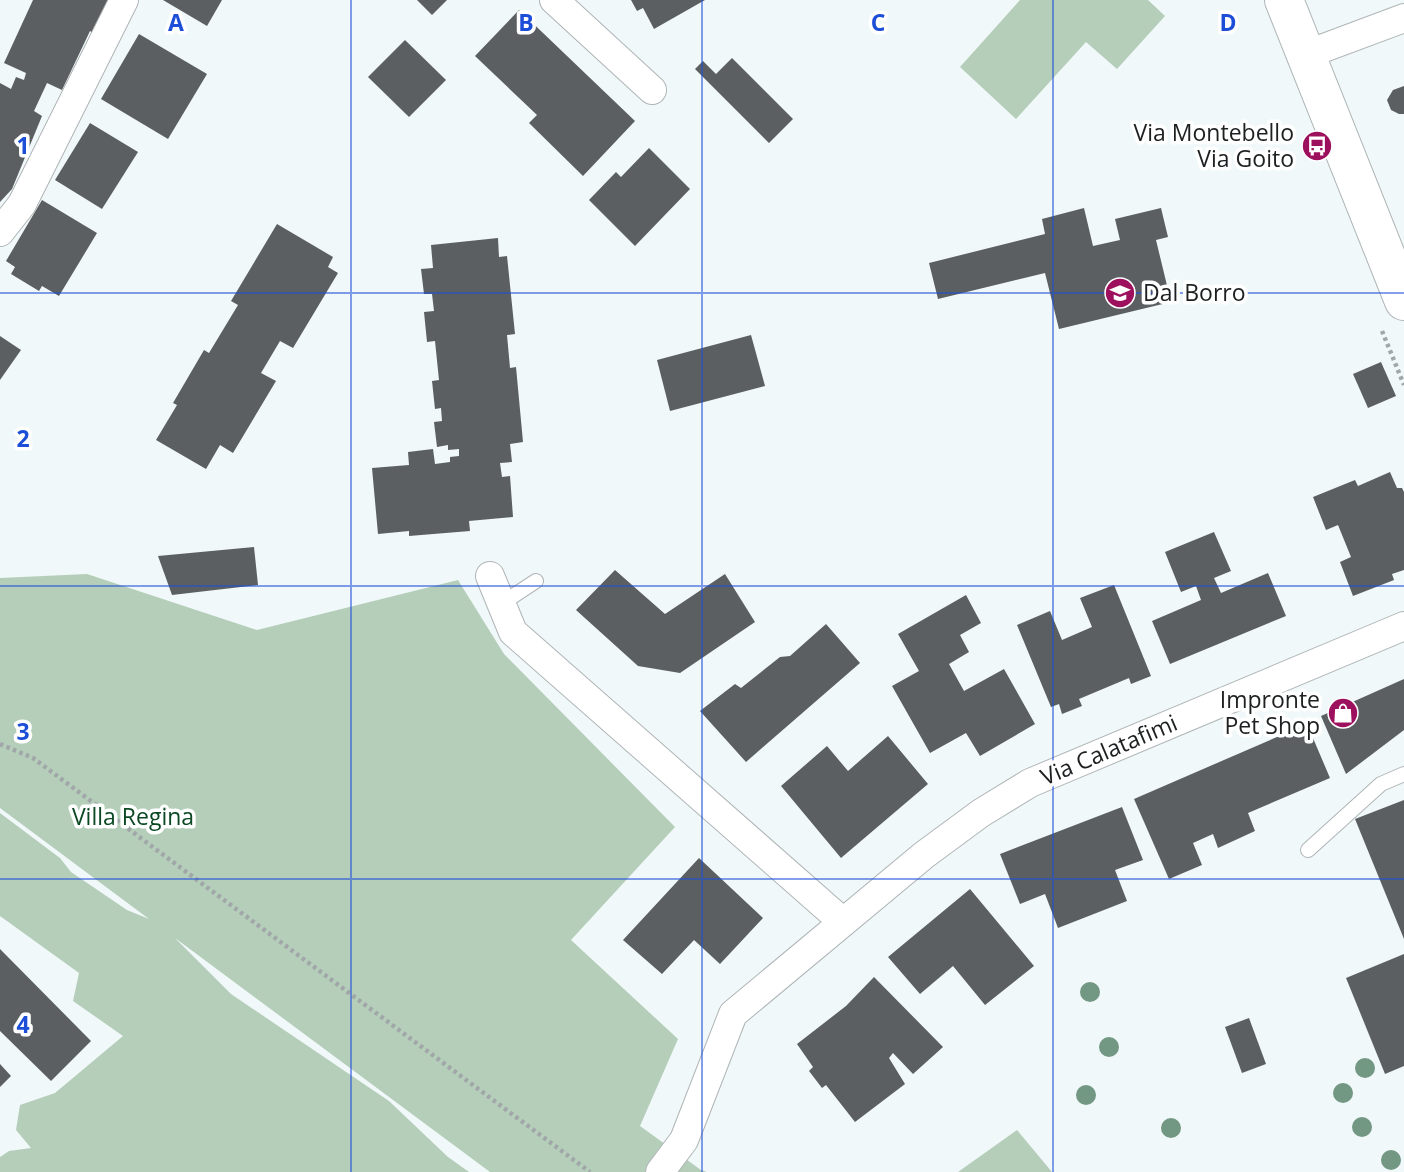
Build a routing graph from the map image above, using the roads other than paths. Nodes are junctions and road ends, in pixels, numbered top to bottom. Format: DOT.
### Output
graph roads {
  1 [pos="124,0"];
  2 [pos="554,0"];
  3 [pos="1284,0"];
  4 [pos="1404,18"];
  5 [pos="1305,55"];
  6 [pos="652,90"];
  7 [pos="0,232"];
  8 [pos="1392,313"];
  9 [pos="490,576"];
  10 [pos="536,581"];
  11 [pos="501,604"];
  12 [pos="1404,626"];
  13 [pos="1404,774"];
  14 [pos="1308,850"];
  15 [pos="843,922"];
  16 [pos="660,1172"];
  1 -- 7 [label="street"];
  2 -- 6 [label="street"];
  3 -- 5 [label="street"];
  4 -- 5 [label="street"];
  5 -- 8 [label="street"];
  9 -- 11 [label="street"];
  10 -- 11 [label="lane"];
  11 -- 15 [label="street"];
  12 -- 15 [label="street, Via Calatafimi"];
  13 -- 14 [label="lane"];
  15 -- 16 [label="street, Via Calatafimi"];
}
